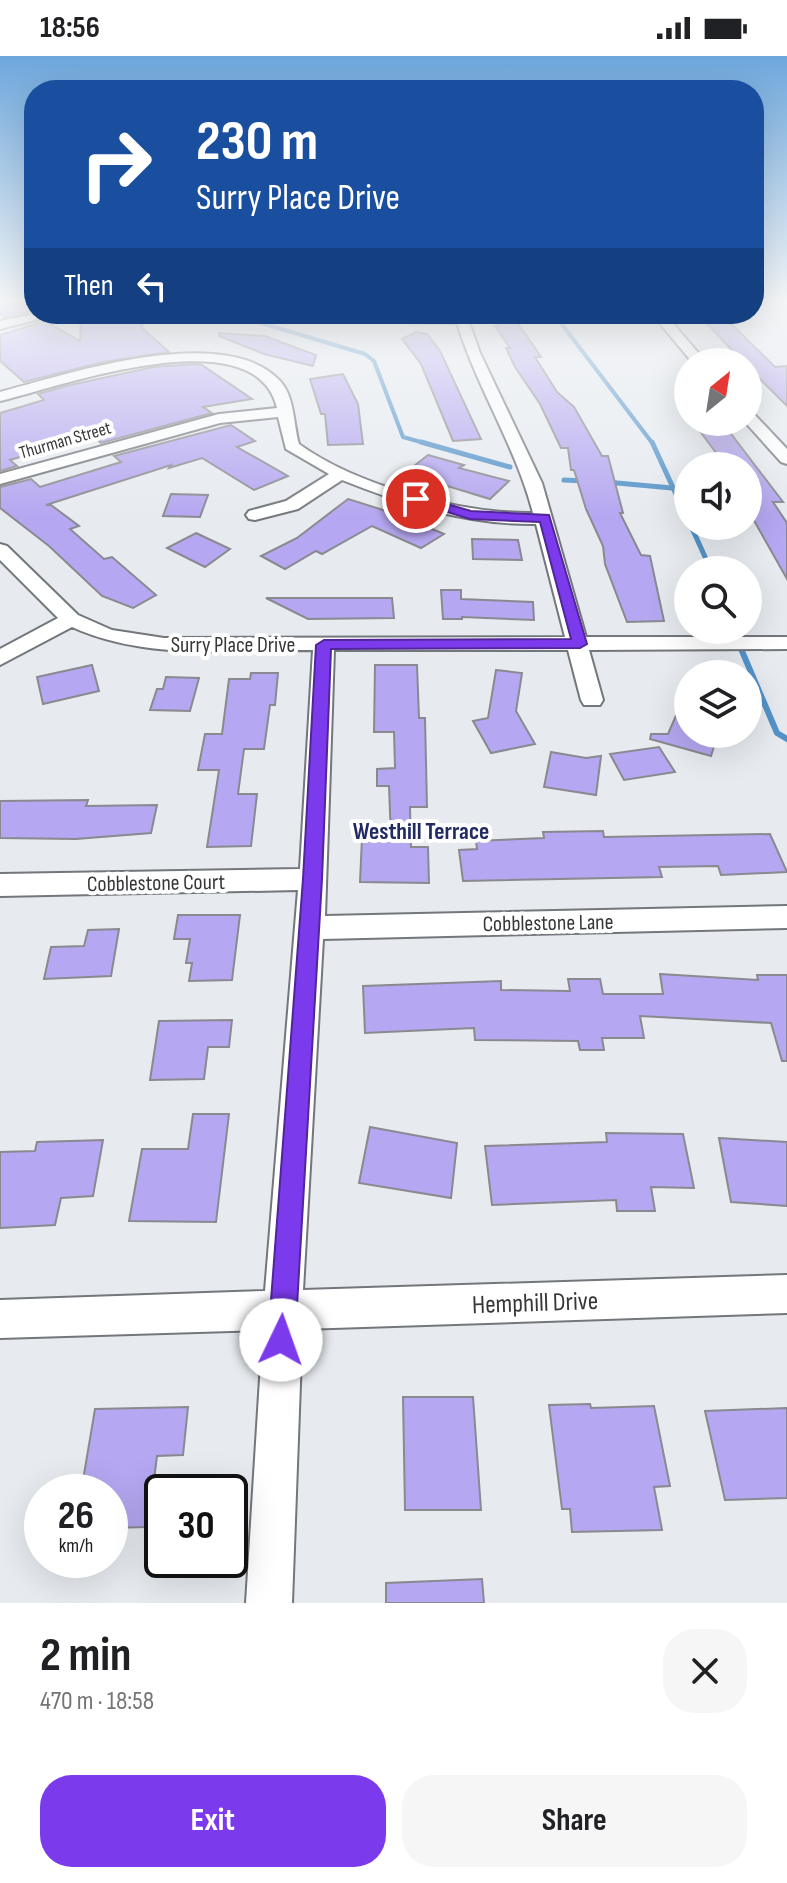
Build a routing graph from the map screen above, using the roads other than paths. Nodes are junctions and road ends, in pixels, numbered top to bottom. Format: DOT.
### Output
graph roads {
  1 [pos="101,372"];
  2 [pos="259,372"];
  3 [pos="482,372"];
  4 [pos="0,397"];
  5 [pos="283,412"];
  6 [pos="762,431"];
  7 [pos="787,459"];
  8 [pos="342,473"];
  9 [pos="0,479"];
  10 [pos="255,515"];
  11 [pos="545,518"];
  12 [pos="0,550"];
  13 [pos="71,619"];
  14 [pos="787,643"];
  15 [pos="580,644"];
  16 [pos="324,645"];
  17 [pos="0,658"];
  18 [pos="592,700"];
  19 [pos="313,879"];
  20 [pos="0,885"];
  21 [pos="787,917"];
  22 [pos="309,928"];
  23 [pos="787,1294"];
  24 [pos="283,1311"];
  25 [pos="0,1319"];
  26 [pos="269,1603"];
  1 -- 4 [label="street"];
  2 -- 5 [label="street"];
  3 -- 11 [label="street"];
  5 -- 8 [label="street"];
  5 -- 9 [label="street, Thurman Street"];
  6 -- 7 [label="street"];
  8 -- 10 [label="street"];
  8 -- 11 [label="street"];
  11 -- 15 [label="street"];
  12 -- 13 [label="street, Surry Place Drive"];
  13 -- 16 [label="street, Surry Place Drive"];
  13 -- 17 [label="street"];
  14 -- 15 [label="street, Surry Place Drive"];
  15 -- 16 [label="street, Surry Place Drive"];
  15 -- 18 [label="street"];
  16 -- 19 [label="street"];
  19 -- 20 [label="street, Cobblestone Court"];
  19 -- 22 [label="street"];
  21 -- 22 [label="street, Cobblestone Lane"];
  22 -- 24 [label="street"];
  23 -- 24 [label="street, Hemphill Drive"];
  24 -- 25 [label="street, Hemphill Drive"];
  24 -- 26 [label="street"];
}
